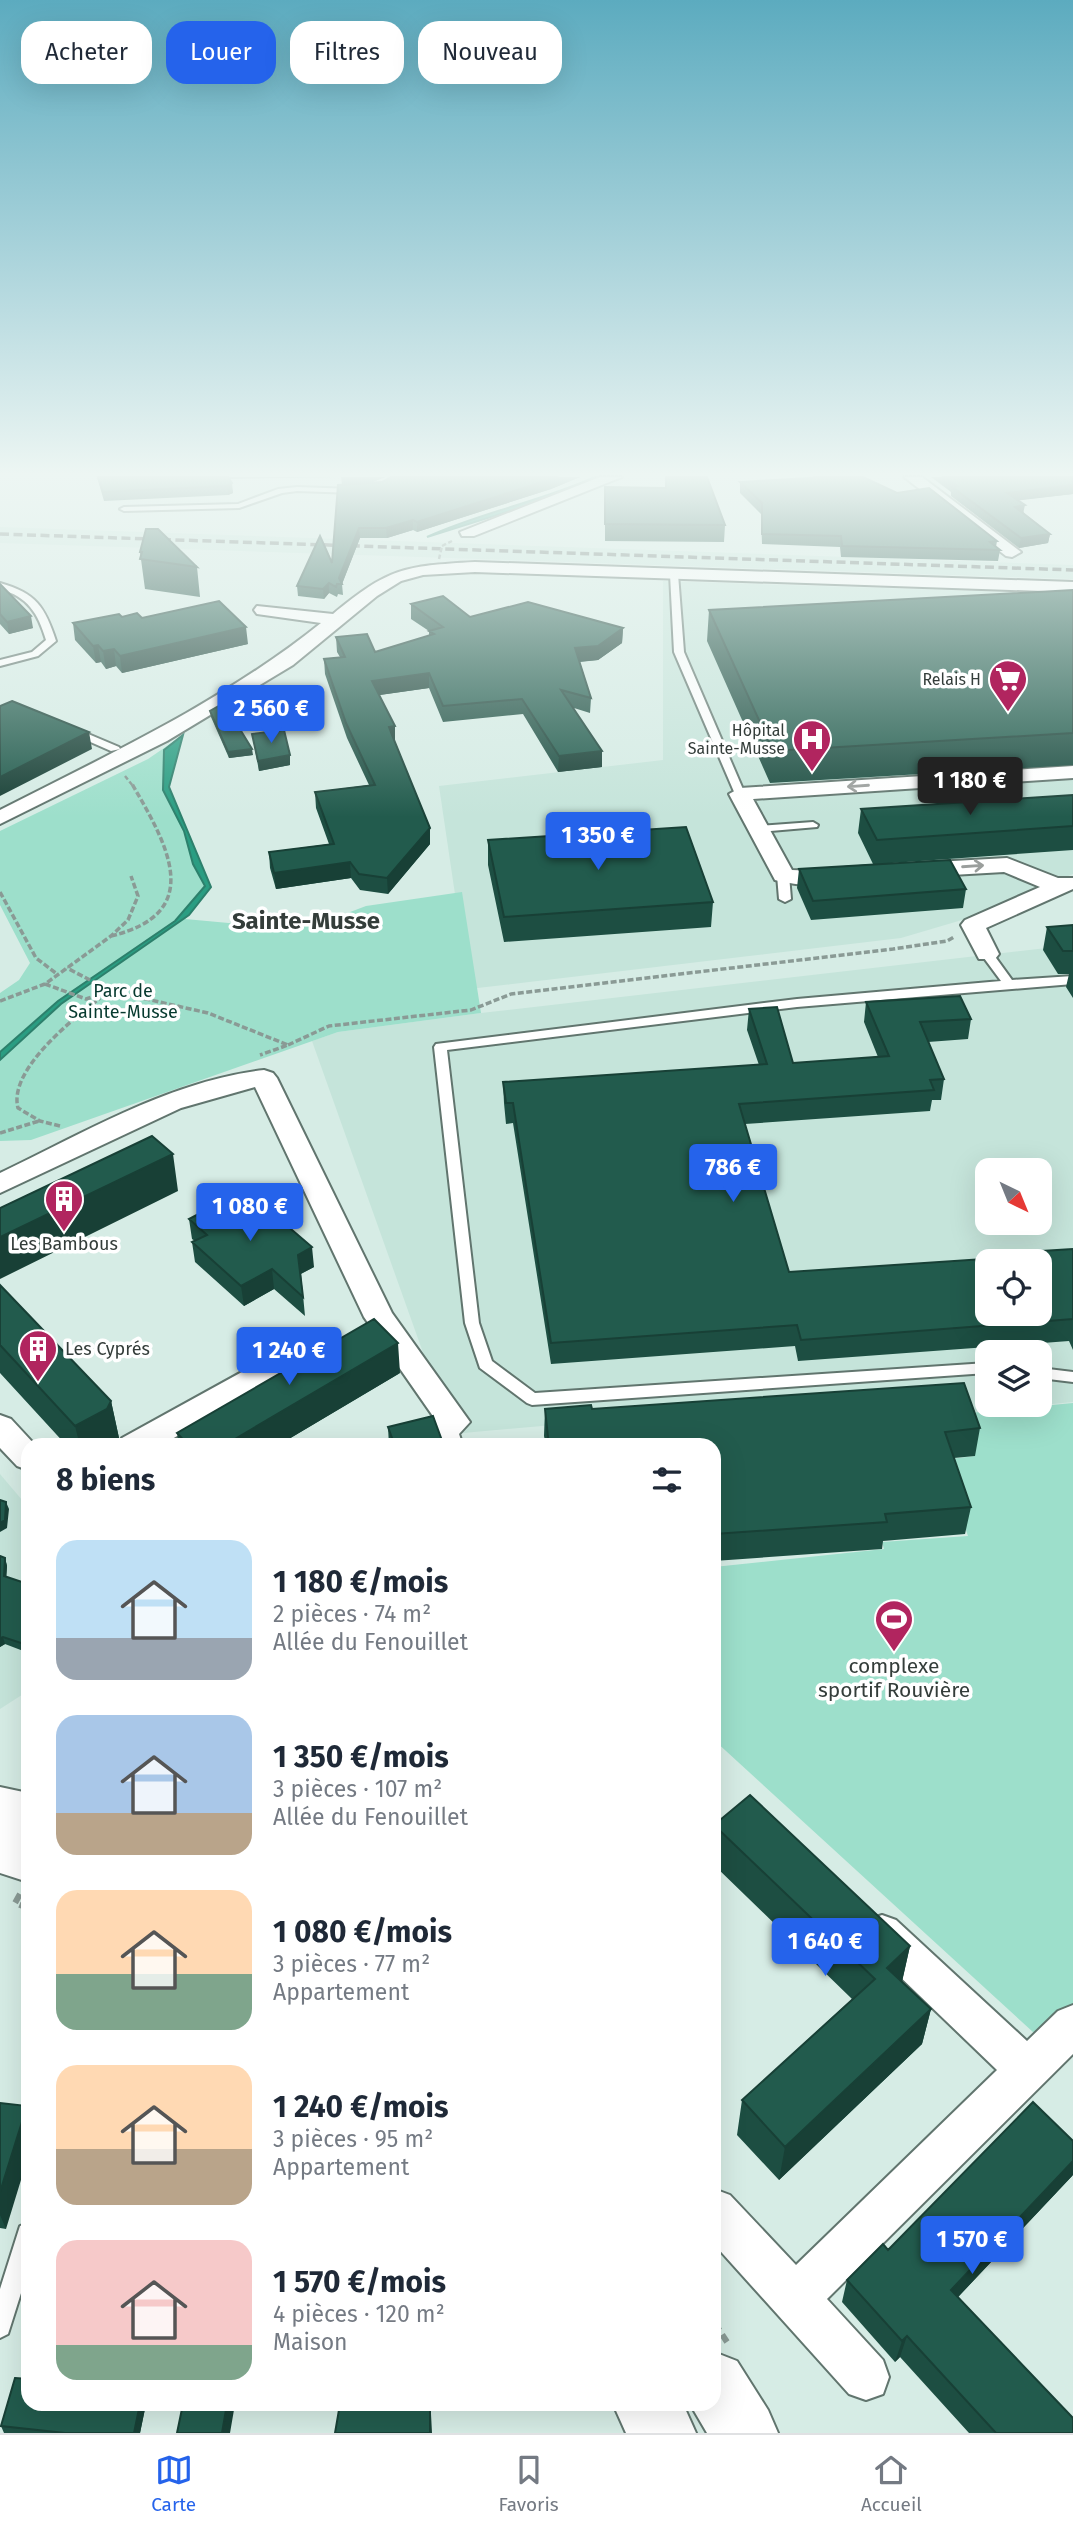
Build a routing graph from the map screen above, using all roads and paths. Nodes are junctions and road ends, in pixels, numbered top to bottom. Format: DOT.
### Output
graph roads {
  1 [pos="17,591"];
  2 [pos="372,591"];
  3 [pos="675,591"];
  4 [pos="263,610"];
  5 [pos="335,620"];
  6 [pos="0,663"];
  7 [pos="58,725"];
  8 [pos="115,756"];
  9 [pos="1073,772"];
  10 [pos="740,794"];
  11 [pos="0,818"];
  12 [pos="797,820"];
  13 [pos="813,825"];
  14 [pos="758,826"];
  15 [pos="894,872"];
  16 [pos="783,875"];
  17 [pos="854,875"];
  18 [pos="131,876"];
  19 [pos="1065,883"];
  20 [pos="0,892"];
  21 [pos="785,899"];
  22 [pos="973,925"];
  23 [pos="111,936"];
  24 [pos="987,954"];
  25 [pos="66,968"];
  26 [pos="57,974"];
  27 [pos="1073,980"];
  28 [pos="46,984"];
  29 [pos="1009,984"];
  30 [pos="111,990"];
  31 [pos="100,998"];
  32 [pos="0,1001"];
  33 [pos="288,1045"];
  34 [pos="250,1059"];
  35 [pos="40,1121"];
  36 [pos="71,1123"];
  37 [pos="0,1133"];
  38 [pos="0,1184"];
  39 [pos="975,1369"];
  40 [pos="1052,1374"];
  41 [pos="1073,1377"];
  42 [pos="0,1427"];
  43 [pos="148,1438"];
  44 [pos="185,1438"];
  45 [pos="436,1438"];
  46 [pos="21,1450"];
  47 [pos="0,1810"];
  48 [pos="21,1814"];
  49 [pos="0,1849"];
  50 [pos="21,1856"];
  51 [pos="858,1911"];
  52 [pos="1073,2025"];
  53 [pos="1027,2070"];
  54 [pos="721,2219"];
  55 [pos="21,2257"];
  56 [pos="795,2298"];
  57 [pos="0,2326"];
  58 [pos="866,2376"];
  59 [pos="721,2395"];
  60 [pos="649,2411"];
  61 [pos="663,2433"];
  62 [pos="745,2433"];
  1 -- 6 [label="lane"];
  2 -- 5 [label="street"];
  3 -- 10 [label="lane"];
  4 -- 5 [label="street"];
  5 -- 8 [label="street"];
  7 -- 8 [label="lane"];
  8 -- 11 [label="street"];
  8 -- 23 [label="path"];
  9 -- 10 [label="street, one-way"];
  10 -- 14 [label="street"];
  12 -- 14 [label="lane"];
  13 -- 14 [label="lane"];
  14 -- 16 [label="street"];
  15 -- 19 [label="street, one-way"];
  16 -- 17 [label="street"];
  16 -- 21 [label="lane"];
  18 -- 23 [label="path"];
  19 -- 22 [label="street"];
  20 -- 26 [label="path"];
  22 -- 24 [label="street"];
  22 -- 33 [label="path"];
  23 -- 25 [label="path"];
  24 -- 29 [label="lane"];
  25 -- 26 [label="path"];
  25 -- 30 [label="path"];
  26 -- 28 [label="path"];
  27 -- 29 [label="lane"];
  28 -- 31 [label="path"];
  28 -- 32 [label="path"];
  29 -- 39 [label="lane"];
  30 -- 31 [label="path"];
  30 -- 33 [label="path"];
  31 -- 35 [label="path"];
  33 -- 34 [label="path"];
  35 -- 36 [label="path"];
  35 -- 37 [label="path"];
  38 -- 45 [label="street"];
  40 -- 41 [label="lane"];
  42 -- 46 [label="street"];
  43 -- 44 [label="street"];
  47 -- 48 [label="main road"];
  49 -- 50 [label="main road"];
  51 -- 53 [label="street"];
  52 -- 53 [label="street"];
  53 -- 56 [label="street"];
  54 -- 56 [label="street"];
  55 -- 57 [label="lane"];
  56 -- 58 [label="street"];
  59 -- 62 [label="main road"];
  60 -- 61 [label="main road"];
}
